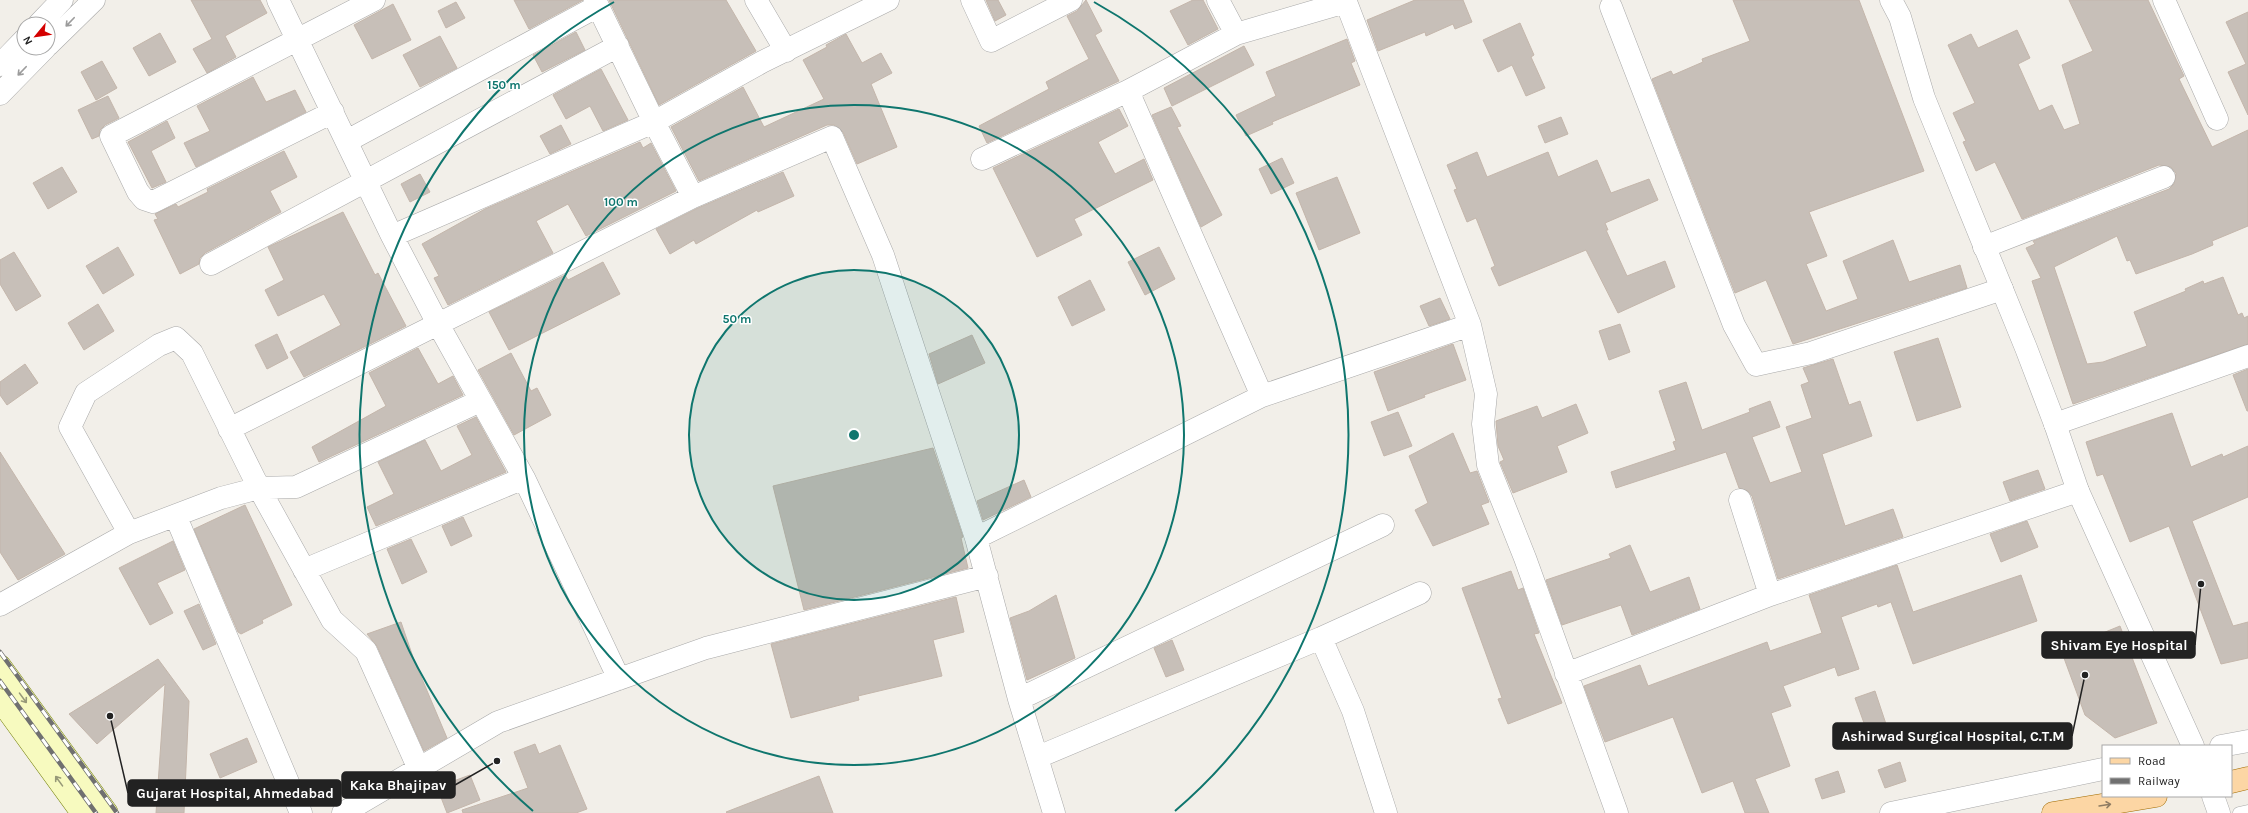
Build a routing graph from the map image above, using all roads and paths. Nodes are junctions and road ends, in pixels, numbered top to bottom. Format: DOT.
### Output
graph roads {
  1 [pos="62,0"];
  2 [pos="94,0"];
  3 [pos="278,0"];
  4 [pos="374,0"];
  5 [pos="757,0"];
  6 [pos="888,0"];
  7 [pos="972,0"];
  8 [pos="1071,0"];
  9 [pos="1218,0"];
  10 [pos="1892,0"];
  11 [pos="2164,0"];
  12 [pos="596,3"];
  13 [pos="1611,7"];
  14 [pos="47,16"];
  15 [pos="1236,34"];
  16 [pos="56,37"];
  17 [pos="298,41"];
  18 [pos="618,46"];
  19 [pos="16,48"];
  20 [pos="786,51"];
  21 [pos="37,56"];
  22 [pos="0,65"];
  23 [pos="1128,91"];
  24 [pos="0,94"];
  25 [pos="333,112"];
  26 [pos="2217,119"];
  27 [pos="654,122"];
  28 [pos="347,141"];
  29 [pos="982,159"];
  30 [pos="2164,177"];
  31 [pos="365,180"];
  32 [pos="694,197"];
  33 [pos="392,236"];
  34 [pos="1984,247"];
  35 [pos="211,264"];
  36 [pos="2002,289"];
  37 [pos="438,324"];
  38 [pos="1470,325"];
  39 [pos="2248,356"];
  40 [pos="1262,396"];
  41 [pos="480,401"];
  42 [pos="2055,424"];
  43 [pos="229,429"];
  44 [pos="524,478"];
  45 [pos="259,488"];
  46 [pos="2078,491"];
  47 [pos="1740,500"];
  48 [pos="176,517"];
  49 [pos="1383,525"];
  50 [pos="129,533"];
  51 [pos="976,538"];
  52 [pos="304,570"];
  53 [pos="987,576"];
  54 [pos="1420,593"];
  55 [pos="1770,596"];
  56 [pos="0,605"];
  57 [pos="1321,638"];
  58 [pos="0,666"];
  59 [pos="1566,674"];
  60 [pos="619,679"];
  61 [pos="1019,698"];
  62 [pos="0,700"];
  63 [pos="2248,741"];
  64 [pos="2193,745"];
  65 [pos="2226,745"];
  66 [pos="1038,757"];
  67 [pos="418,767"];
  68 [pos="2102,769"];
  69 [pos="2248,778"];
  70 [pos="2232,782"];
  71 [pos="2150,797"];
  72 [pos="2213,797"];
  73 [pos="2248,811"];
  74 [pos="82,813"];
  75 [pos="107,813"];
  76 [pos="301,813"];
  77 [pos="343,813"];
  78 [pos="1054,813"];
  79 [pos="1386,813"];
  80 [pos="1616,813"];
  81 [pos="1891,813"];
  82 [pos="2052,813"];
  83 [pos="2219,813"];
  84 [pos="2239,813"];
  1 -- 14 [label="street"];
  2 -- 16 [label="street, one-way"];
  3 -- 17 [label="street"];
  4 -- 17 [label="street"];
  5 -- 20 [label="street"];
  6 -- 20 [label="street"];
  7 -- 8 [label="street"];
  9 -- 15 [label="street"];
  10 -- 34 [label="street"];
  11 -- 26 [label="street"];
  12 -- 18 [label="street"];
  12 -- 28 [label="street"];
  13 -- 36 [label="street"];
  15 -- 23 [label="street"];
  15 -- 38 [label="street"];
  17 -- 25 [label="street"];
  17 -- 25 [label="street"];
  18 -- 27 [label="street"];
  18 -- 31 [label="street"];
  19 -- 22 [label="street"];
  20 -- 27 [label="street"];
  21 -- 24 [label="street, one-way"];
  23 -- 29 [label="street"];
  23 -- 40 [label="street"];
  25 -- 28 [label="street"];
  27 -- 32 [label="street"];
  27 -- 33 [label="street"];
  28 -- 31 [label="street"];
  30 -- 34 [label="street"];
  31 -- 33 [label="street"];
  31 -- 35 [label="street"];
  32 -- 37 [label="street"];
  32 -- 51 [label="street"];
  33 -- 37 [label="street"];
  34 -- 36 [label="street"];
  36 -- 42 [label="street"];
  37 -- 41 [label="street"];
  37 -- 43 [label="street"];
  38 -- 40 [label="street"];
  38 -- 59 [label="street"];
  39 -- 42 [label="street"];
  40 -- 51 [label="street"];
  41 -- 44 [label="street"];
  41 -- 45 [label="street"];
  42 -- 46 [label="street"];
  43 -- 45 [label="street"];
  43 -- 50 [label="street"];
  44 -- 52 [label="street"];
  44 -- 60 [label="street"];
  45 -- 48 [label="street"];
  45 -- 52 [label="street"];
  46 -- 55 [label="street"];
  46 -- 64 [label="street"];
  47 -- 55 [label="street"];
  48 -- 50 [label="street"];
  48 -- 76 [label="street"];
  49 -- 61 [label="street"];
  50 -- 56 [label="street"];
  51 -- 53 [label="street"];
  52 -- 67 [label="street"];
  53 -- 60 [label="street"];
  53 -- 61 [label="street"];
  54 -- 57 [label="street"];
  55 -- 59 [label="street"];
  57 -- 66 [label="street"];
  57 -- 79 [label="street"];
  58 -- 75 [label="main road, one-way"];
  59 -- 80 [label="street"];
  60 -- 67 [label="street"];
  61 -- 66 [label="street"];
  74 -- 62 [label="main road, one-way"];
  63 -- 65 [label="street"];
  66 -- 78 [label="street"];
  67 -- 77 [label="street"];
  68 -- 81 [label="street"];
  69 -- 70 [label="main road"];
  82 -- 71 [label="main road, one-way"];
  72 -- 83 [label="street"];
  73 -- 84 [label="lane"];
}
